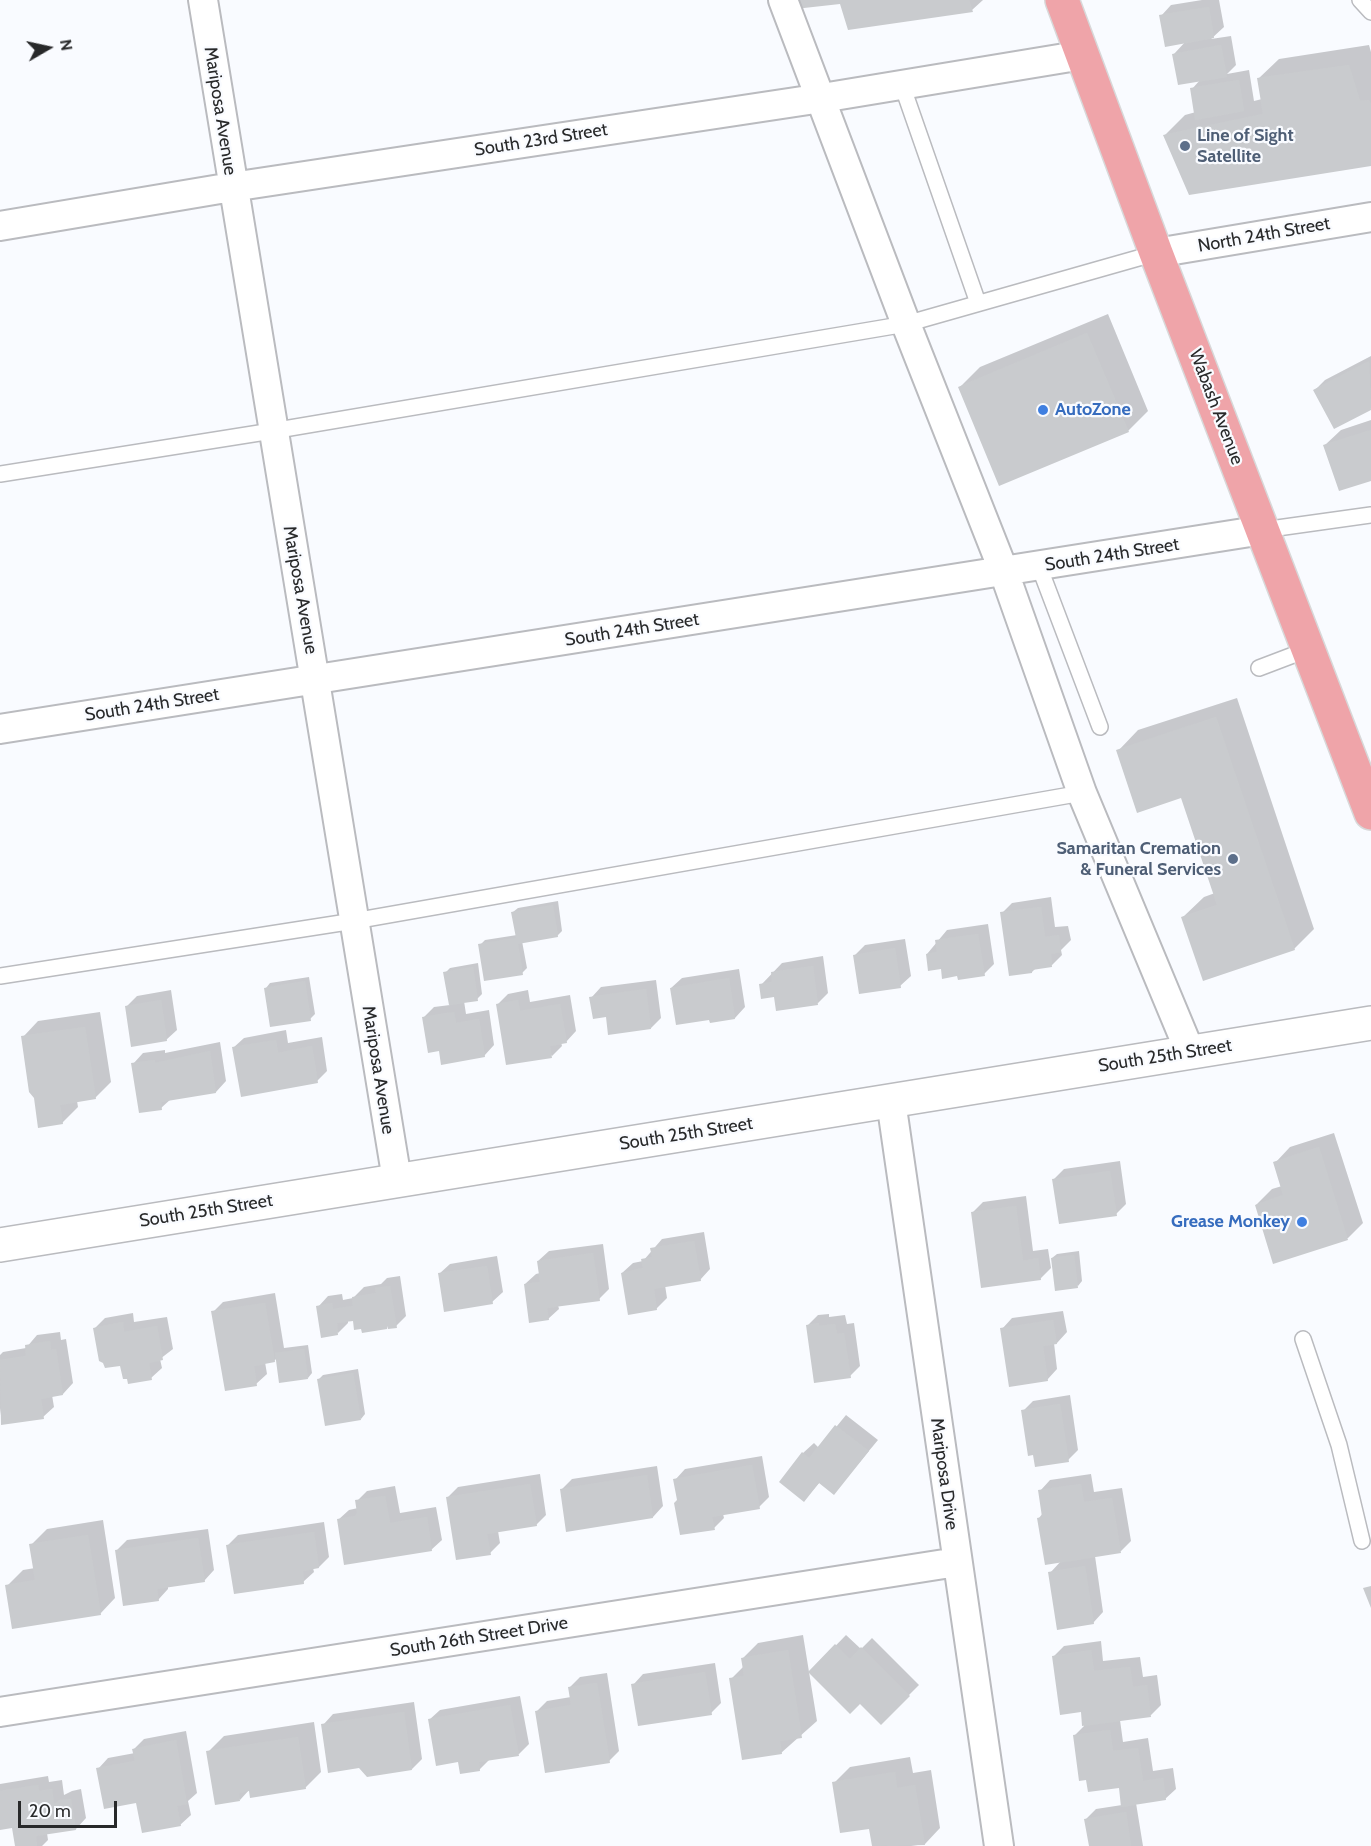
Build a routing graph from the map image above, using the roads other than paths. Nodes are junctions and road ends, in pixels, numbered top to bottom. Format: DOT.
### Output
graph roads {
  1 [pos="203,0"];
  2 [pos="783,0"];
  3 [pos="1062,0"];
  4 [pos="1360,0"];
  5 [pos="1371,12"];
  6 [pos="1083,55"];
  7 [pos="902,85"];
  8 [pos="822,98"];
  9 [pos="232,187"];
  10 [pos="1371,217"];
  11 [pos="0,226"];
  12 [pos="1156,253"];
  13 [pos="978,303"];
  14 [pos="906,324"];
  15 [pos="272,431"];
  16 [pos="0,474"];
  17 [pos="1371,515"];
  18 [pos="1263,530"];
  19 [pos="1039,566"];
  20 [pos="1004,572"];
  21 [pos="1309,649"];
  22 [pos="1260,668"];
  23 [pos="315,679"];
  24 [pos="1100,727"];
  25 [pos="0,729"];
  26 [pos="1082,793"];
  27 [pos="1371,813"];
  28 [pos="354,921"];
  29 [pos="0,976"];
  30 [pos="1371,1023"];
  31 [pos="1190,1052"];
  32 [pos="891,1101"];
  33 [pos="396,1180"];
  34 [pos="0,1245"];
  35 [pos="1303,1339"];
  36 [pos="1362,1541"];
  37 [pos="957,1562"];
  38 [pos="0,1712"];
  39 [pos="999,1846"];
  1 -- 9 [label="street, Mariposa Avenue"];
  2 -- 8 [label="street"];
  3 -- 6 [label="main road, Wabash Avenue"];
  4 -- 5 [label="lane"];
  6 -- 7 [label="street, South 23rd Street"];
  6 -- 12 [label="main road, Wabash Avenue"];
  7 -- 8 [label="street, South 23rd Street"];
  7 -- 13 [label="lane"];
  8 -- 9 [label="street, South 23rd Street"];
  8 -- 14 [label="street"];
  9 -- 11 [label="street, South 23rd Street"];
  9 -- 15 [label="street, Mariposa Avenue"];
  10 -- 12 [label="street, North 24th Street"];
  12 -- 13 [label="lane"];
  12 -- 18 [label="main road, Wabash Avenue"];
  13 -- 14 [label="lane"];
  14 -- 15 [label="lane"];
  14 -- 20 [label="street"];
  15 -- 16 [label="lane"];
  15 -- 23 [label="street, Mariposa Avenue"];
  17 -- 18 [label="lane"];
  18 -- 19 [label="street, South 24th Street"];
  18 -- 21 [label="main road, Wabash Avenue"];
  19 -- 20 [label="street, South 24th Street"];
  19 -- 24 [label="lane"];
  20 -- 23 [label="street, South 24th Street"];
  20 -- 26 [label="street"];
  21 -- 22 [label="lane"];
  21 -- 27 [label="main road, Wabash Avenue"];
  23 -- 25 [label="street, South 24th Street"];
  23 -- 28 [label="street, Mariposa Avenue"];
  26 -- 28 [label="lane"];
  26 -- 31 [label="street"];
  28 -- 29 [label="lane"];
  28 -- 33 [label="street, Mariposa Avenue"];
  30 -- 31 [label="main road, South 25th Street"];
  31 -- 32 [label="main road, South 25th Street"];
  32 -- 33 [label="main road, South 25th Street"];
  32 -- 37 [label="street, Mariposa Drive"];
  33 -- 34 [label="main road, South 25th Street"];
  35 -- 36 [label="lane"];
  37 -- 38 [label="street, South 26th Street Drive"];
  37 -- 39 [label="street, Mariposa Drive"];
}
